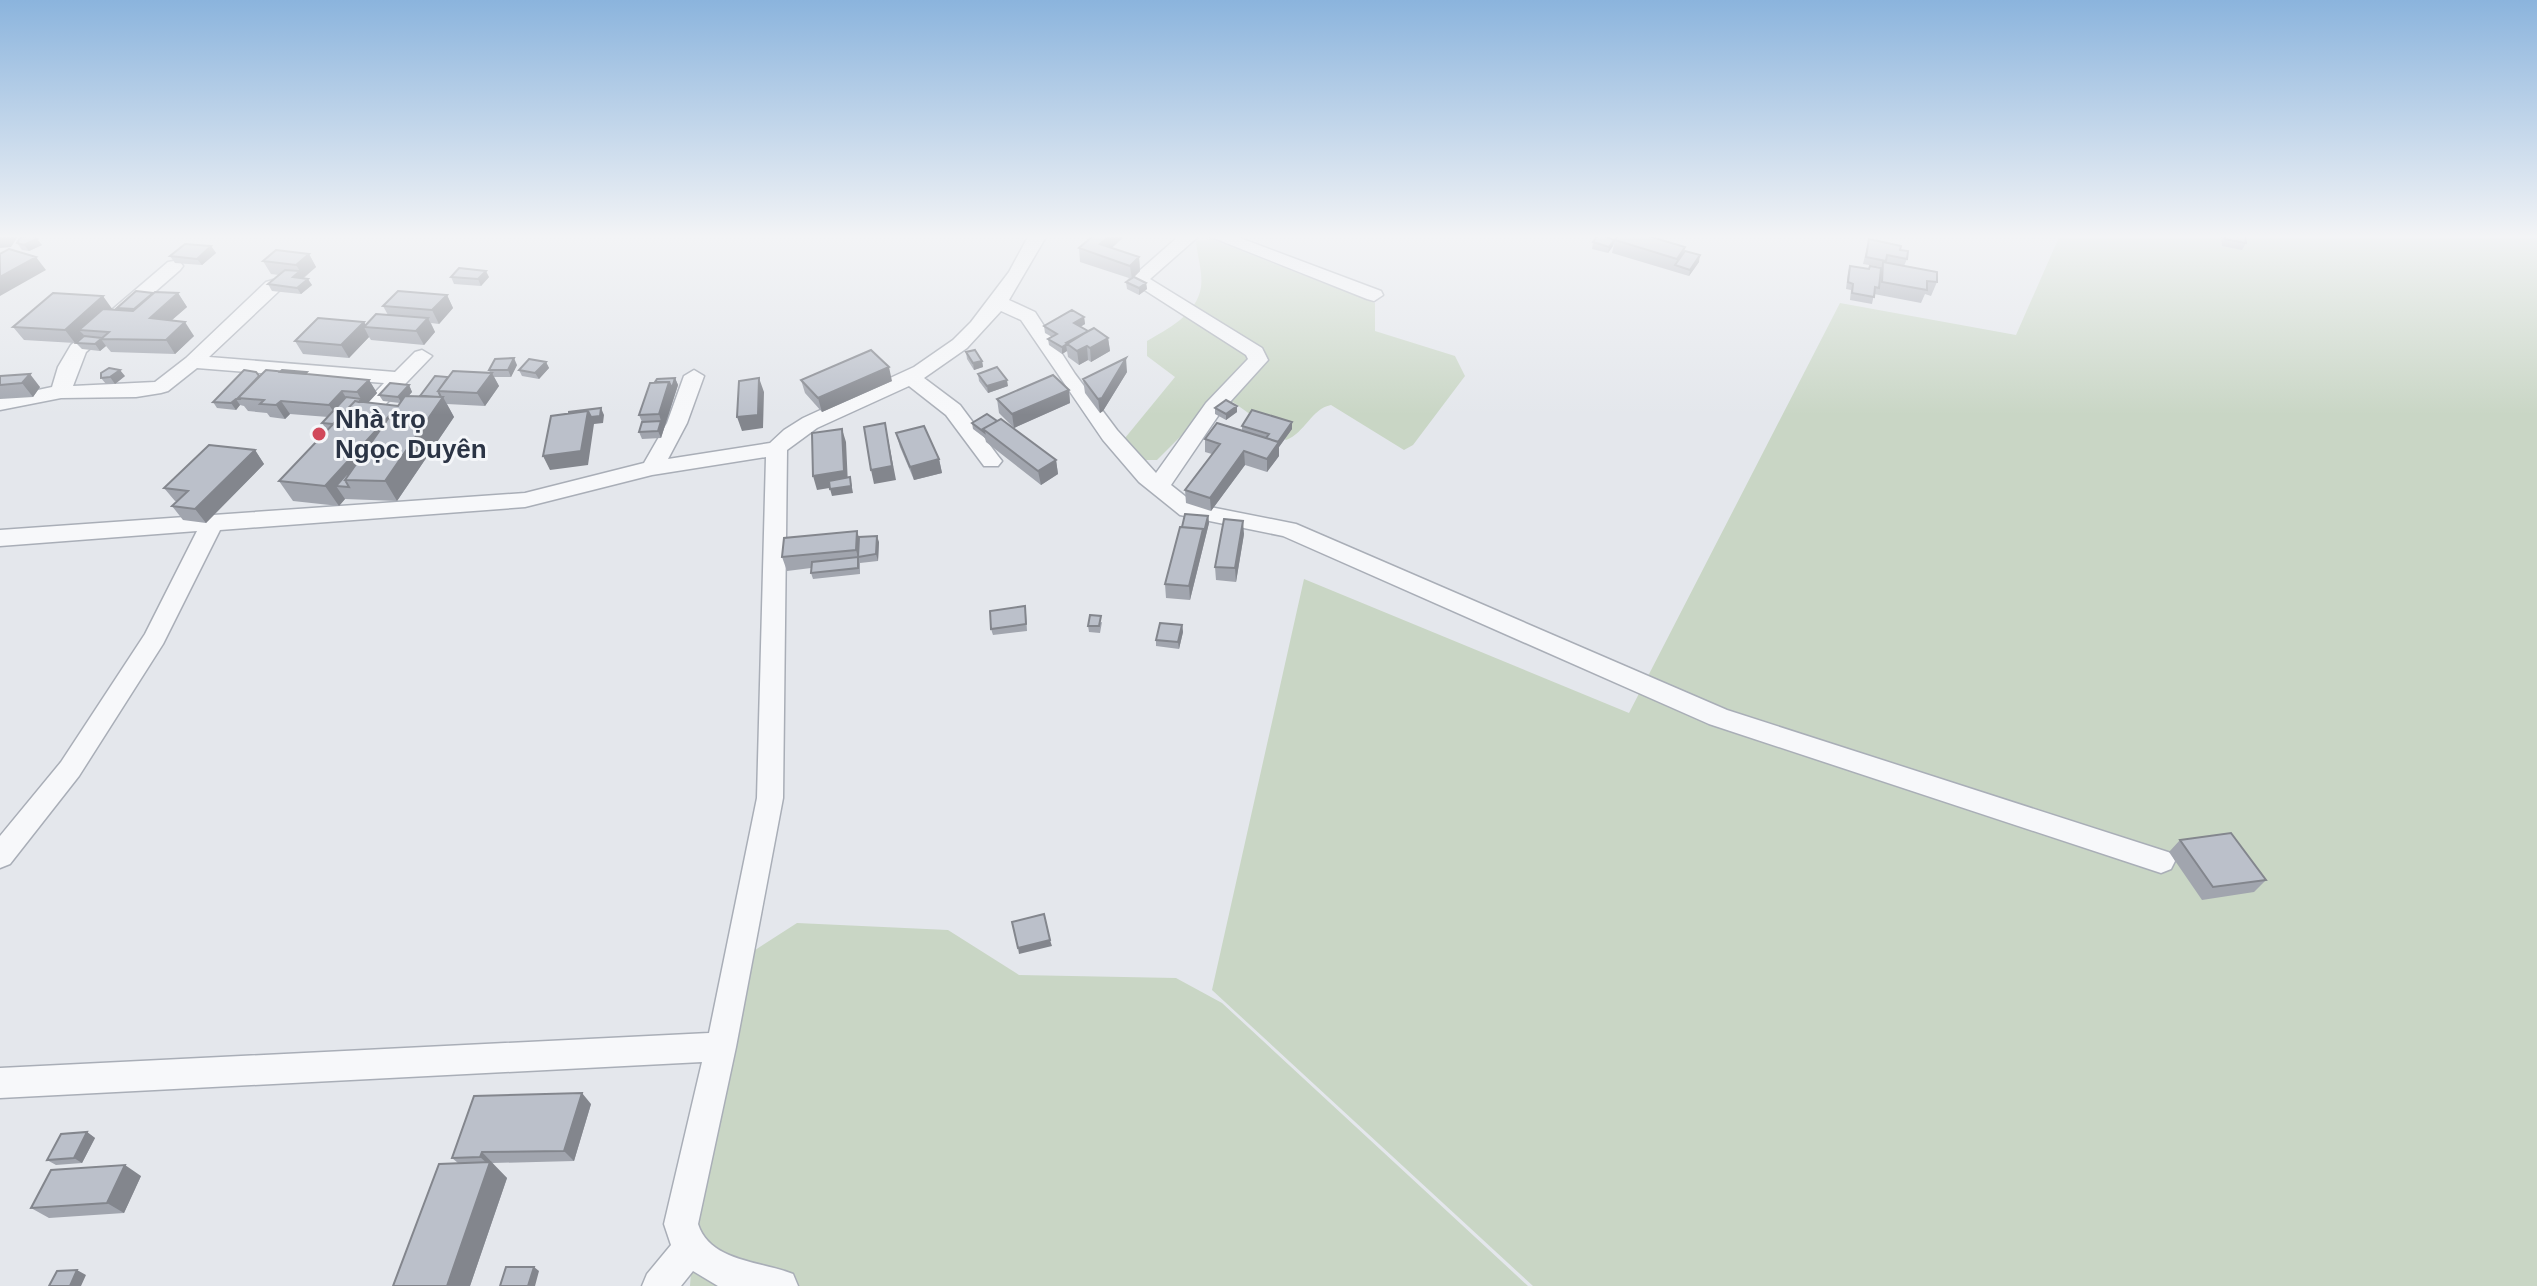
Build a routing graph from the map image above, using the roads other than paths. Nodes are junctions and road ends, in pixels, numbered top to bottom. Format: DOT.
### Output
graph roads {
  1 [pos="140,295"];
  2 [pos="264,295"];
  3 [pos="1004,295"];
  4 [pos="1162,295"];
  5 [pos="999,303"];
  6 [pos="300,350"];
  7 [pos="422,356"];
  8 [pos="193,362"];
  9 [pos="283,368"];
  10 [pos="694,376"];
  11 [pos="400,378"];
  12 [pos="912,378"];
  13 [pos="61,392"];
  14 [pos="0,404"];
  15 [pos="337,442"];
  16 [pos="777,449"];
  17 [pos="991,461"];
  18 [pos="652,468"];
  19 [pos="1158,487"];
  20 [pos="285,496"];
  21 [pos="264,518"];
  22 [pos="211,525"];
  23 [pos="0,538"];
  24 [pos="0,856"];
  25 [pos="2161,861"];
  26 [pos="721,1047"];
  27 [pos="0,1083"];
  28 [pos="689,1249"];
  29 [pos="659,1286"];
  30 [pos="781,1286"];
  1 -- 13 [label="street"];
  2 -- 8 [label="street"];
  3 -- 5 [label="street"];
  4 -- 19 [label="street"];
  5 -- 12 [label="street"];
  5 -- 19 [label="street"];
  6 -- 9 [label="street"];
  7 -- 11 [label="street"];
  8 -- 9 [label="street"];
  8 -- 13 [label="street"];
  9 -- 11 [label="street"];
  10 -- 18 [label="street"];
  11 -- 15 [label="street"];
  12 -- 16 [label="street"];
  12 -- 17 [label="street"];
  13 -- 14 [label="street"];
  16 -- 18 [label="street"];
  16 -- 26 [label="street"];
  18 -- 21 [label="street"];
  19 -- 25 [label="street"];
  20 -- 21 [label="street"];
  21 -- 22 [label="street"];
  22 -- 23 [label="street"];
  22 -- 24 [label="street"];
  26 -- 27 [label="street"];
  26 -- 28 [label="street"];
  28 -- 29 [label="street"];
  28 -- 30 [label="street"];
}
